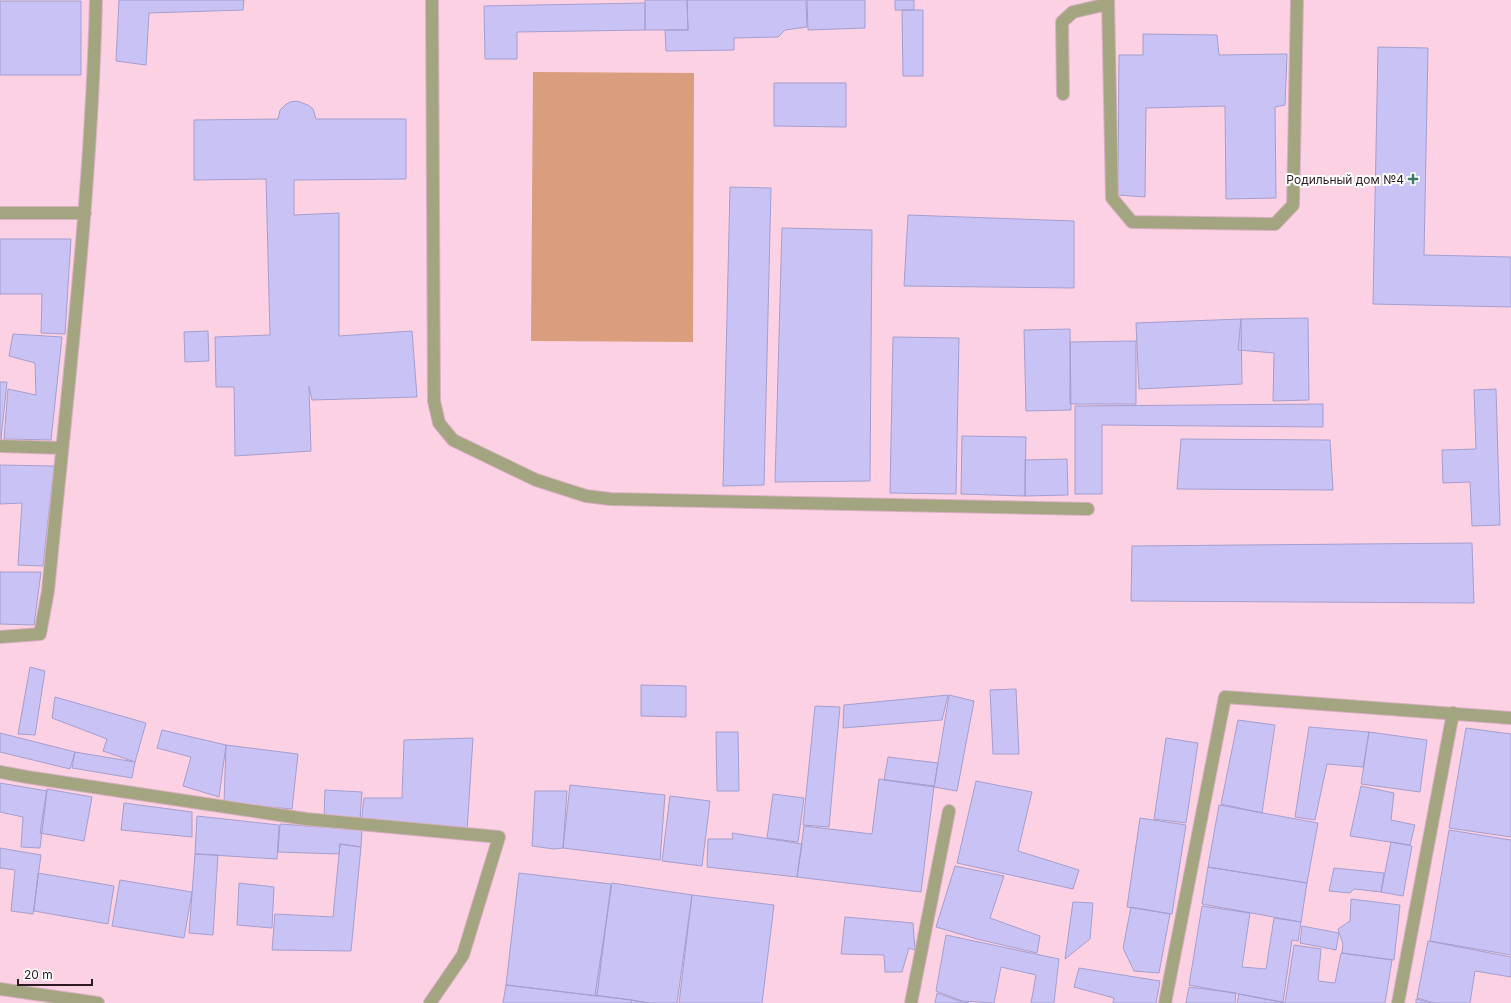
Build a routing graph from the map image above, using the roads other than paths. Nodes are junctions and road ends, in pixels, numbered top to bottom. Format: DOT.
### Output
graph roads {
  1 [pos="96,0"];
  2 [pos="432,0"];
  3 [pos="1297,0"];
  4 [pos="1108,2"];
  5 [pos="1063,94"];
  6 [pos="0,213"];
  7 [pos="84,213"];
  8 [pos="0,446"];
  9 [pos="62,448"];
  10 [pos="1088,509"];
  11 [pos="0,637"];
  12 [pos="1453,713"];
  13 [pos="1511,718"];
  14 [pos="0,772"];
  15 [pos="949,811"];
  16 [pos="0,989"];
  17 [pos="98,1003"];
  18 [pos="430,1003"];
  19 [pos="911,1003"];
  20 [pos="1165,1003"];
  21 [pos="1398,1003"];
  1 -- 7 [label="street"];
  2 -- 10 [label="street"];
  3 -- 4 [label="street"];
  4 -- 5 [label="street"];
  6 -- 7 [label="street"];
  7 -- 9 [label="street"];
  8 -- 9 [label="street"];
  9 -- 11 [label="street"];
  12 -- 13 [label="street"];
  12 -- 20 [label="street"];
  12 -- 21 [label="street"];
  14 -- 18 [label="street"];
  15 -- 19 [label="street"];
  16 -- 17 [label="street"];
}
